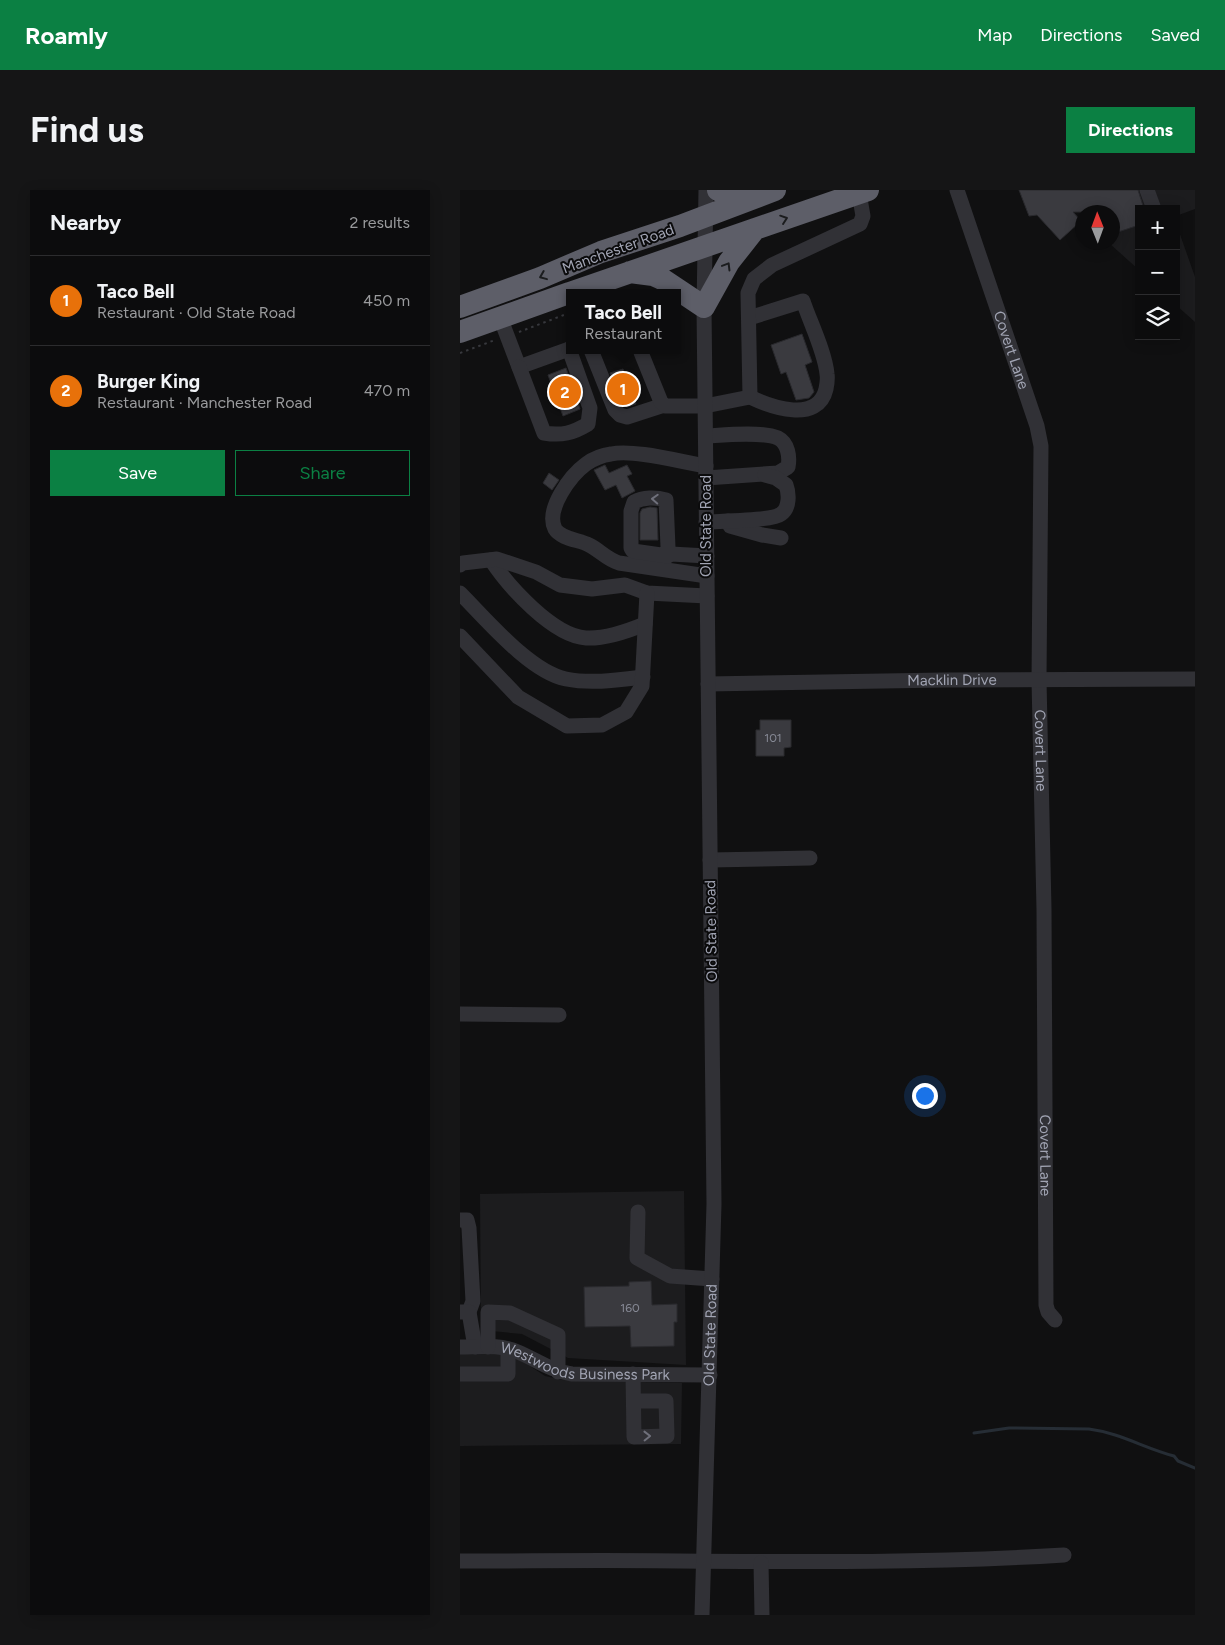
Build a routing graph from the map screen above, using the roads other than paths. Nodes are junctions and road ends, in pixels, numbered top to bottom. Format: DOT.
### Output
graph roads {
  1 [pos="706,190"];
  2 [pos="718,190"];
  3 [pos="775,190"];
  4 [pos="957,190"];
  5 [pos="1147,190"];
  6 [pos="863,192"];
  7 [pos="745,201"];
  8 [pos="1153,205"];
  9 [pos="705,216"];
  10 [pos="754,229"];
  11 [pos="705,246"];
  12 [pos="629,272"];
  13 [pos="581,289"];
  14 [pos="677,289"];
  15 [pos="681,292"];
  16 [pos="566,295"];
  17 [pos="460,307"];
  18 [pos="704,307"];
  19 [pos="748,318"];
  20 [pos="499,328"];
  21 [pos="460,332"];
  22 [pos="566,350"];
  23 [pos="571,354"];
  24 [pos="593,354"];
  25 [pos="642,354"];
  26 [pos="519,366"];
  27 [pos="750,397"];
  28 [pos="664,405"];
  29 [pos="705,406"];
  30 [pos="706,436"];
  31 [pos="706,472"];
  32 [pos="761,474"];
  33 [pos="728,521"];
  34 [pos="706,522"];
  35 [pos="781,538"];
  36 [pos="671,554"];
  37 [pos="707,556"];
  38 [pos="491,560"];
  39 [pos="460,565"];
  40 [pos="707,576"];
  41 [pos="460,593"];
  42 [pos="647,593"];
  43 [pos="707,596"];
  44 [pos="645,624"];
  45 [pos="460,636"];
  46 [pos="643,677"];
  47 [pos="1195,679"];
  48 [pos="1039,680"];
  49 [pos="708,684"];
  50 [pos="810,858"];
  51 [pos="710,860"];
  52 [pos="460,1014"];
  53 [pos="559,1015"];
  54 [pos="638,1212"];
  55 [pos="460,1220"];
  56 [pos="712,1278"];
  57 [pos="464,1312"];
  58 [pos="1055,1320"];
  59 [pos="475,1347"];
  60 [pos="508,1349"];
  61 [pos="558,1372"];
  62 [pos="460,1374"];
  63 [pos="634,1374"];
  64 [pos="710,1375"];
  65 [pos="634,1401"];
  66 [pos="1064,1555"];
  67 [pos="460,1561"];
  68 [pos="704,1562"];
  69 [pos="761,1563"];
  70 [pos="702,1615"];
  71 [pos="762,1615"];
  1 -- 9 [label="street, Old State Road"];
  2 -- 7 [label="highway"];
  3 -- 7 [label="highway, Manchester Road"];
  4 -- 48 [label="street, Covert Lane"];
  5 -- 8 [label="street"];
  10 -- 6 [label="highway, Manchester Road, one-way"];
  6 -- 19 [label="street"];
  7 -- 9 [label="highway, Manchester Road"];
  9 -- 11 [label="street, Old State Road"];
  9 -- 17 [label="highway, Manchester Road, one-way"];
  10 -- 11 [label="highway, Manchester Road"];
  18 -- 10 [label="highway, one-way"];
  11 -- 12 [label="highway, Manchester Road"];
  11 -- 18 [label="street, Old State Road"];
  12 -- 13 [label="highway, Manchester Road"];
  12 -- 14 [label="highway"];
  15 -- 18 [label="highway"];
  16 -- 20 [label="highway, Manchester Road"];
  18 -- 29 [label="street, Old State Road"];
  19 -- 27 [label="street"];
  19 -- 27 [label="street"];
  20 -- 21 [label="highway, Manchester Road"];
  20 -- 26 [label="street"];
  22 -- 26 [label="street"];
  23 -- 26 [label="street"];
  24 -- 28 [label="street"];
  25 -- 28 [label="street"];
  27 -- 29 [label="street"];
  28 -- 29 [label="street"];
  29 -- 30 [label="street, Old State Road"];
  30 -- 31 [label="street, Old State Road"];
  30 -- 32 [label="street"];
  31 -- 32 [label="street"];
  31 -- 34 [label="street, Old State Road"];
  31 -- 40 [label="street"];
  32 -- 33 [label="street"];
  33 -- 34 [label="street"];
  33 -- 35 [label="street"];
  34 -- 37 [label="street, Old State Road"];
  36 -- 37 [label="street"];
  37 -- 40 [label="street, Old State Road"];
  38 -- 39 [label="street"];
  38 -- 42 [label="street"];
  38 -- 44 [label="street"];
  40 -- 43 [label="street, Old State Road"];
  41 -- 46 [label="street"];
  42 -- 43 [label="street"];
  42 -- 44 [label="street"];
  43 -- 49 [label="street, Old State Road"];
  44 -- 46 [label="street"];
  45 -- 46 [label="street"];
  47 -- 48 [label="street, Macklin Drive"];
  48 -- 49 [label="street, Macklin Drive"];
  48 -- 58 [label="street, Covert Lane"];
  49 -- 51 [label="street, Old State Road"];
  50 -- 51 [label="street"];
  51 -- 56 [label="street, Old State Road"];
  52 -- 53 [label="street"];
  54 -- 56 [label="street"];
  55 -- 57 [label="street"];
  56 -- 64 [label="street, Old State Road"];
  57 -- 59 [label="street"];
  59 -- 60 [label="street, Westwoods Business Park"];
  59 -- 61 [label="street"];
  60 -- 61 [label="street, Westwoods Business Park"];
  60 -- 62 [label="street"];
  61 -- 63 [label="street, Westwoods Business Park"];
  63 -- 64 [label="street, Westwoods Business Park"];
  63 -- 65 [label="street"];
  64 -- 68 [label="street, Old State Road"];
  66 -- 69 [label="street"];
  67 -- 68 [label="street"];
  68 -- 69 [label="street"];
  68 -- 70 [label="street, Old State Road"];
  69 -- 71 [label="street"];
}
